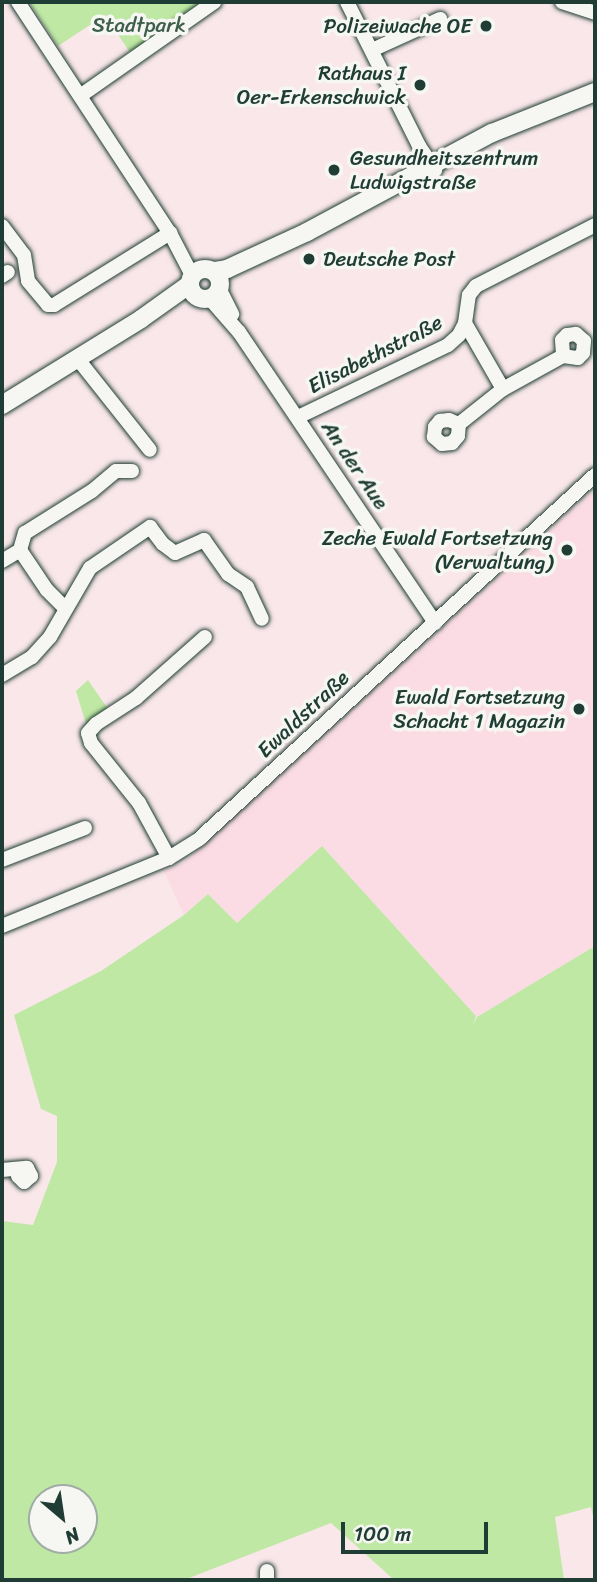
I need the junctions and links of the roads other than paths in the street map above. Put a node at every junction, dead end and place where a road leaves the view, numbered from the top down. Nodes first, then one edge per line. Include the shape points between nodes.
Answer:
1 (18, 2) edge
2 (214, 2) edge
3 (347, 2) edge
4 (562, 2) edge
5 (595, 13) edge
6 (440, 19) dead end
7 (372, 50) junction
8 (595, 92) edge
9 (80, 96) junction
10 (595, 100) edge
11 (433, 167) junction
12 (595, 225) edge
13 (2, 226) edge
14 (170, 233) junction
15 (206, 283) junction
16 (465, 323) junction
17 (564, 356) dead end
18 (77, 358) junction
19 (503, 389) junction
20 (2, 405) edge
21 (298, 417) junction
22 (459, 424) dead end
23 (150, 450) dead end
24 (132, 471) dead end
25 (595, 475) edge
26 (20, 550) junction
27 (2, 561) edge
28 (65, 608) junction
29 (262, 619) dead end
30 (435, 623) junction
31 (205, 637) dead end
32 (2, 675) edge
33 (85, 828) dead end
34 (169, 858) junction
35 (2, 860) edge
36 (2, 926) edge
37 (2, 1170) edge
38 (19, 1171) dead end

1 - 9 street, An der Aue
2 - 9 street
3 - 7 street
4 - 5 street
6 - 7 street
7 - 11 street
8 - 11 main road via 522,119
9 - 14 street, An der Aue
10 - 11 main road
11 - 15 main road
12 - 16 street, Elisabethstraße via 485,279 469,295
13 - 14 street via 24,255 28,281 48,305
14 - 15 street, An der Aue
15 - 18 main road
15 - 21 street, An der Aue
16 - 19 street, Elisabethstraße
16 - 21 street, Elisabethstraße via 448,345
17 - 19 street
18 - 20 main road
18 - 23 street
19 - 22 street
21 - 30 street, An der Aue
24 - 26 street via 116,471 25,533
25 - 30 street, Ewaldstraße
26 - 27 street
26 - 28 street
28 - 29 street via 90,568 150,527 175,553 204,540 228,574 247,587
28 - 32 street via 50,637 32,657
30 - 34 street, Ewaldstraße via 199,839
31 - 34 street via 88,733 139,803
33 - 35 street
34 - 36 street, Ewaldstraße
37 - 38 street

